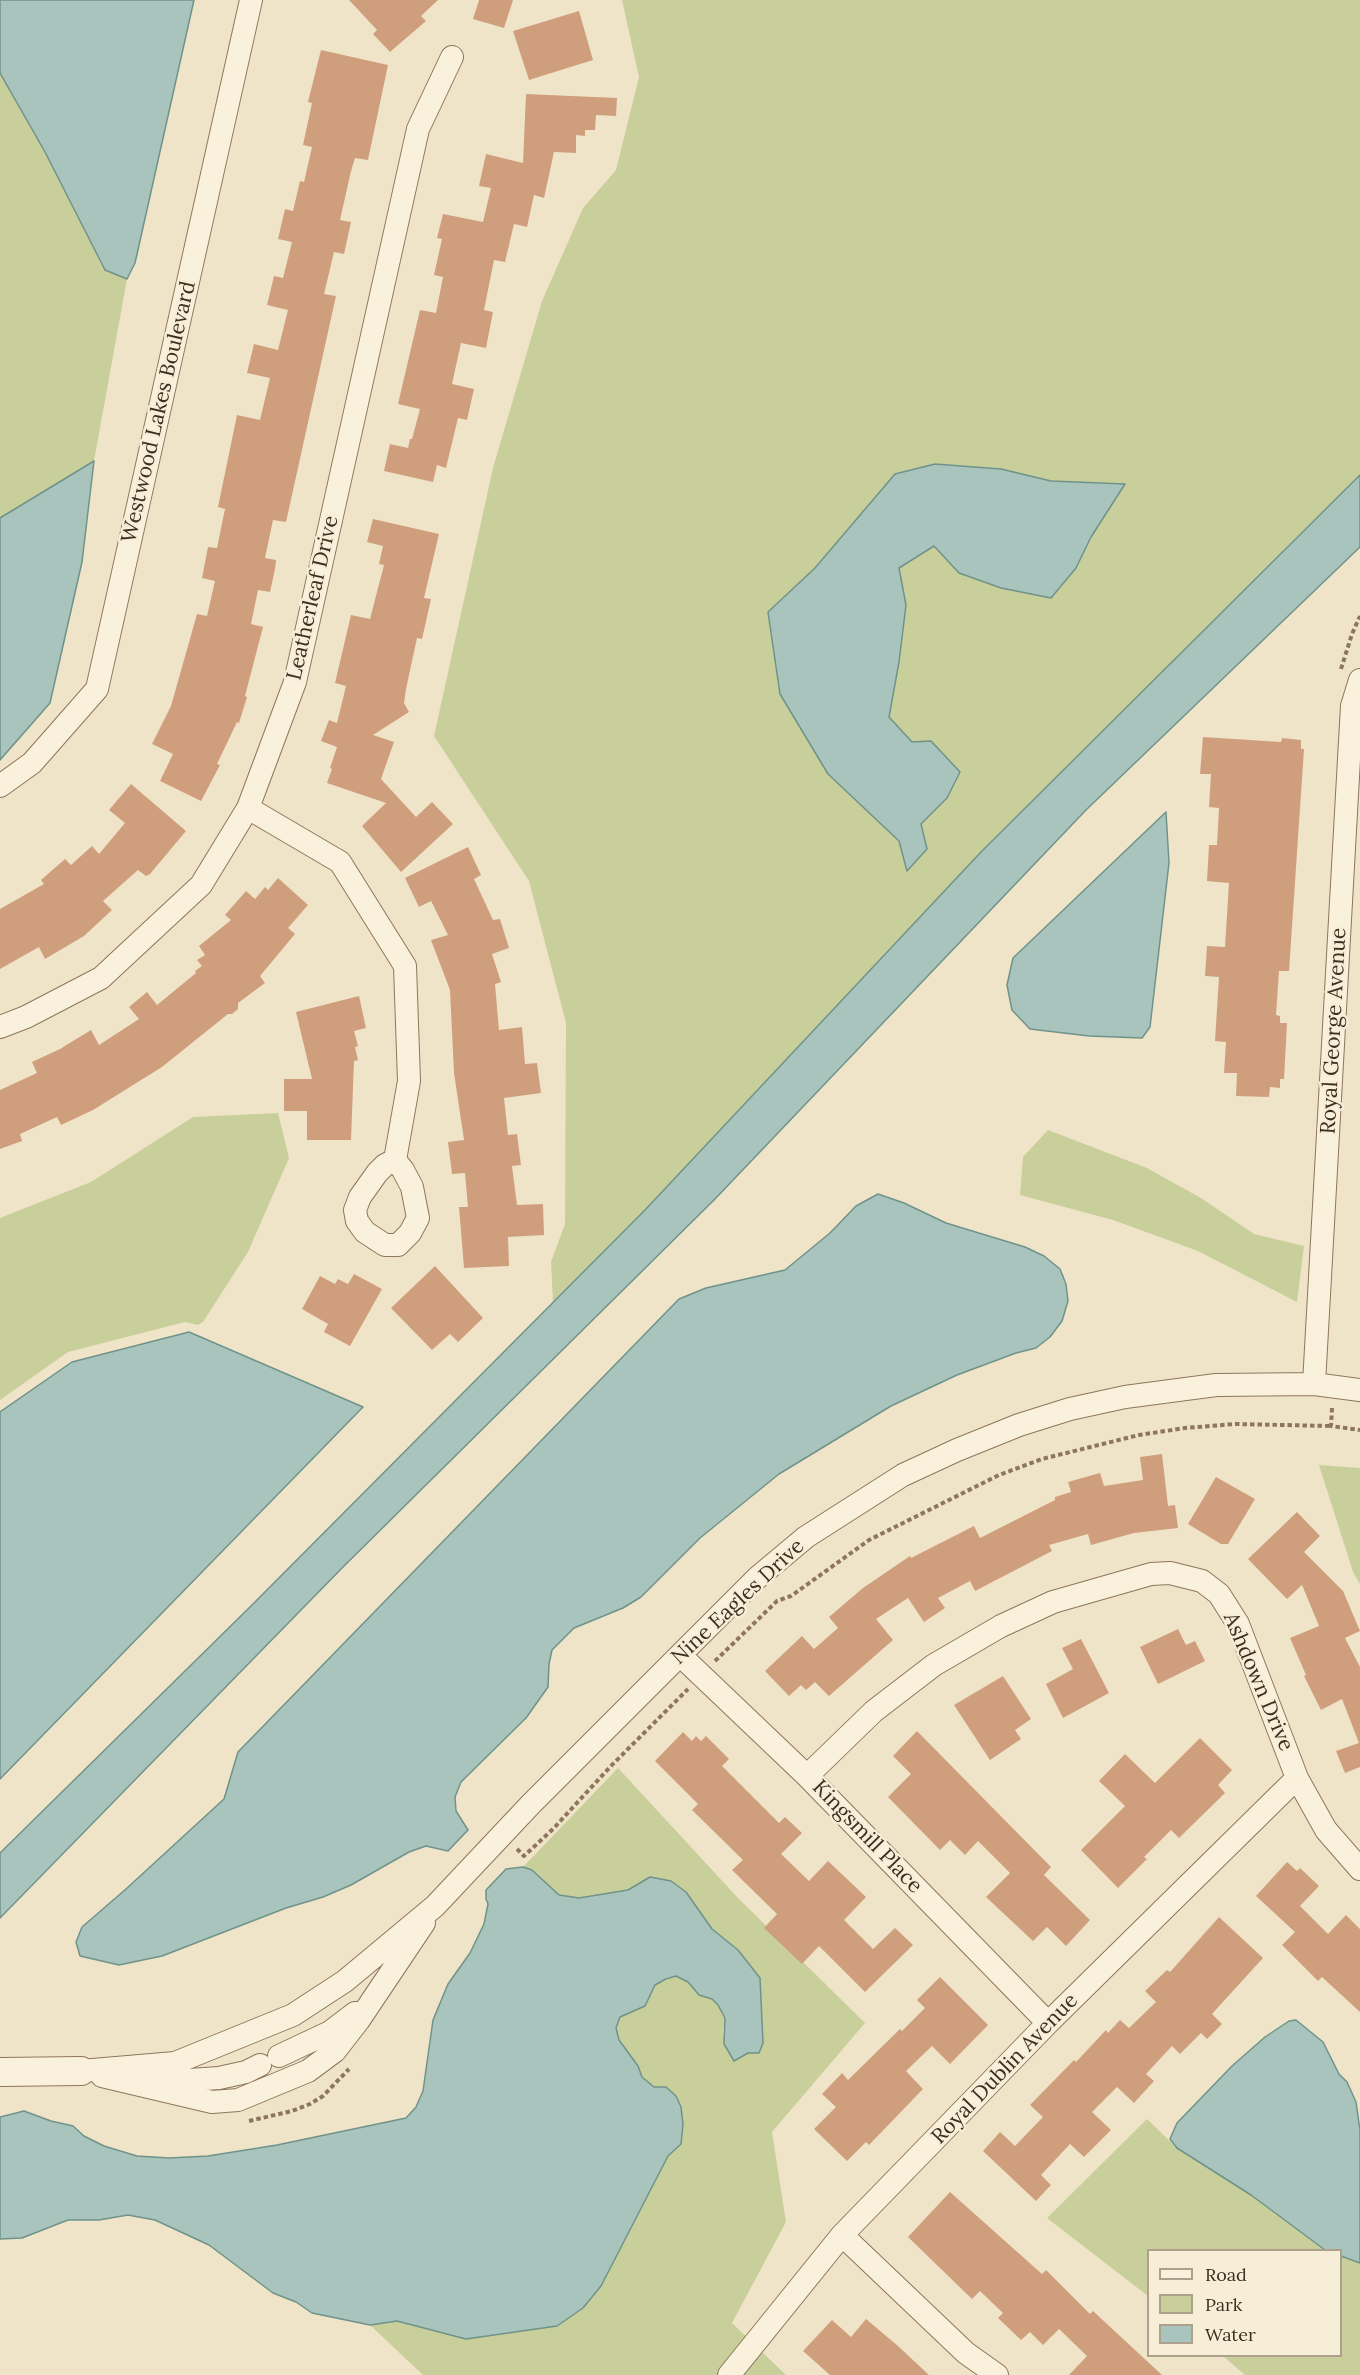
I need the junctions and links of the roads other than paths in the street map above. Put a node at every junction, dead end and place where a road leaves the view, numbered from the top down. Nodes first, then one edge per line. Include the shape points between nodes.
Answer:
1 (251, 0) edge
2 (452, 57) dead end
3 (1360, 680) edge
4 (0, 786) edge
5 (248, 808) junction
6 (1351, 879) edge
7 (0, 1027) edge
8 (395, 1160) dead end
9 (1314, 1384) junction
10 (1360, 1390) edge
11 (681, 1655) junction
12 (807, 1776) junction
13 (1297, 1778) junction
14 (1360, 1869) edge
15 (435, 1906) junction
16 (373, 2000) junction
17 (1048, 2023) junction
18 (81, 2071) junction
19 (0, 2072) edge
20 (842, 2235) junction
21 (729, 2375) edge
22 (997, 2375) edge

1 - 4 street, Westwood Lakes Boulevard via 97,689 32,763
2 - 5 street, Leatherleaf Drive via 418,129 295,682
3 - 6 street, Royal George Avenue via 1352,706
5 - 7 street, Leatherleaf Drive via 201,885 101,978
5 - 8 street via 340,862 405,966 409,1081
6 - 9 street, Royal George Avenue
9 - 10 street, Nine Eagles Drive
9 - 11 street, Nine Eagles Drive via 1216,1385 1125,1397 1070,1409 957,1449 903,1475 806,1537 757,1578
11 - 12 street, Kingsmill Place
11 - 15 street, Nine Eagles Drive
12 - 13 street, Ashdown Drive via 874,1711 934,1665 1001,1626 1053,1602 1150,1574 1170,1572 1202,1581 1219,1594 1238,1624
12 - 17 street, Kingsmill Place
13 - 14 street, Ashdown Drive via 1326,1830
13 - 17 street, Royal Dublin Avenue
15 - 16 street, Nine Eagles Drive
15 - 18 street, Nine Eagles Drive via 345,1980 293,2015 175,2063
16 - 18 street, Nine Eagles Drive via 330,2032 246,2072 175,2081
16 - 18 street, Nine Eagles Drive via 335,2051 308,2071 238,2100 212,2102
17 - 20 street, Royal Dublin Avenue
18 - 19 street, Nine Eagles Drive
20 - 21 street, Royal Dublin Avenue
20 - 22 street via 966,2353

